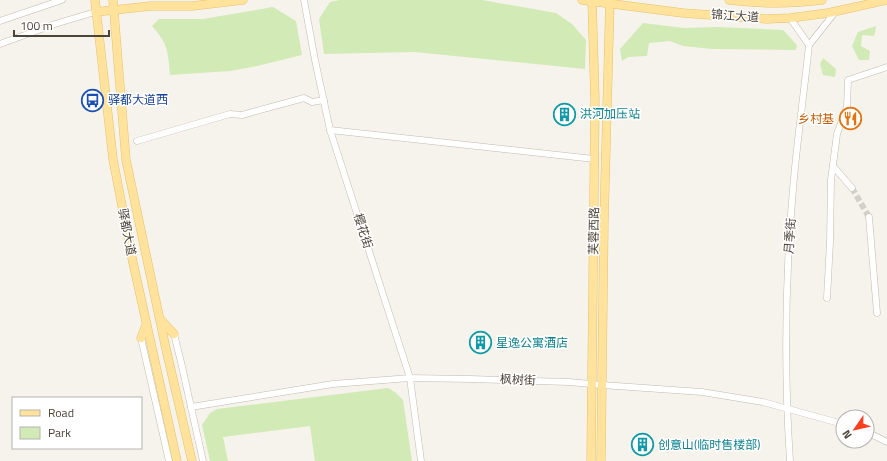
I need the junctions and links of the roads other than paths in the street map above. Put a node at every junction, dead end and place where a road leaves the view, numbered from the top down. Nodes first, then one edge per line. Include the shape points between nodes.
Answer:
1 (62, 0) edge
2 (95, 0) edge
3 (113, 0) edge
4 (243, 0) edge
5 (304, 0) edge
6 (582, 0) edge
7 (729, 0) edge
8 (822, 0) edge
9 (887, 0) edge
10 (592, 1) edge
11 (610, 2) edge
12 (796, 2) edge
13 (114, 10) junction
14 (95, 12) junction
15 (836, 12) junction
16 (790, 18) junction
17 (0, 22) edge
18 (0, 44) edge
19 (809, 45) junction
20 (887, 68) edge
21 (324, 100) junction
22 (330, 130) junction
23 (137, 141) dead end
24 (594, 160) junction
25 (833, 166) junction
26 (852, 188) tunnel mouth
27 (869, 217) tunnel mouth
28 (827, 298) dead end
29 (877, 313) dead end
30 (160, 320) junction
31 (147, 324) junction
32 (174, 334) joint
33 (142, 338) joint
34 (410, 378) junction
35 (592, 384) junction
36 (602, 385) junction
37 (191, 407) junction
38 (787, 408) junction
39 (835, 422) edge
40 (875, 436) edge
41 (887, 442) edge
42 (168, 461) edge
43 (176, 461) edge
44 (192, 461) edge
45 (203, 461) edge
46 (421, 461) edge
47 (591, 461) edge
48 (601, 461) edge
49 (790, 461) edge

1 - 17 street
2 - 14 main road, 驿都大道
3 - 13 main road, 驿都大道
4 - 13 main road via 192,6 151,6
5 - 21 street, 樱花街
6 - 10 main road, 锦江大道
7 - 12 main road, 锦江大道 via 761,4
8 - 12 main road, 锦江大道
9 - 15 main road, 锦江大道
10 - 11 main road, 锦江大道
10 - 24 main road, 芙蓉西路
11 - 16 main road, 锦江大道 via 691,13 767,19
11 - 36 main road, 芙蓉西路
13 - 14 main road
13 - 30 main road, 驿都大道 via 126,160
14 - 18 street
14 - 31 main road, 驿都大道 via 113,159
15 - 16 main road, 锦江大道
15 - 19 street
16 - 19 street
19 - 38 street, 月季街 via 788,258
20 - 25 street via 848,80 847,107 837,134
21 - 22 street, 樱花街
21 - 23 street via 312,102 304,98 242,115 230,114
22 - 24 street
22 - 34 street, 樱花街
24 - 35 main road, 芙蓉西路
25 - 26 street
25 - 28 street
27 - 29 street
30 - 32 main road
30 - 44 main road, 驿都大道
31 - 33 main road
31 - 43 main road, 驿都大道
32 - 37 street
33 - 42 street
34 - 35 street, 枫树街
34 - 37 street, 枫树街 via 333,384
34 - 46 street, 樱花街
35 - 36 street, 枫树街
35 - 47 main road, 芙蓉西路
36 - 38 street, 枫树街 via 702,392
36 - 48 main road, 芙蓉西路
37 - 45 street
38 - 39 street, 枫树街
38 - 49 street, 月季街
40 - 41 street

